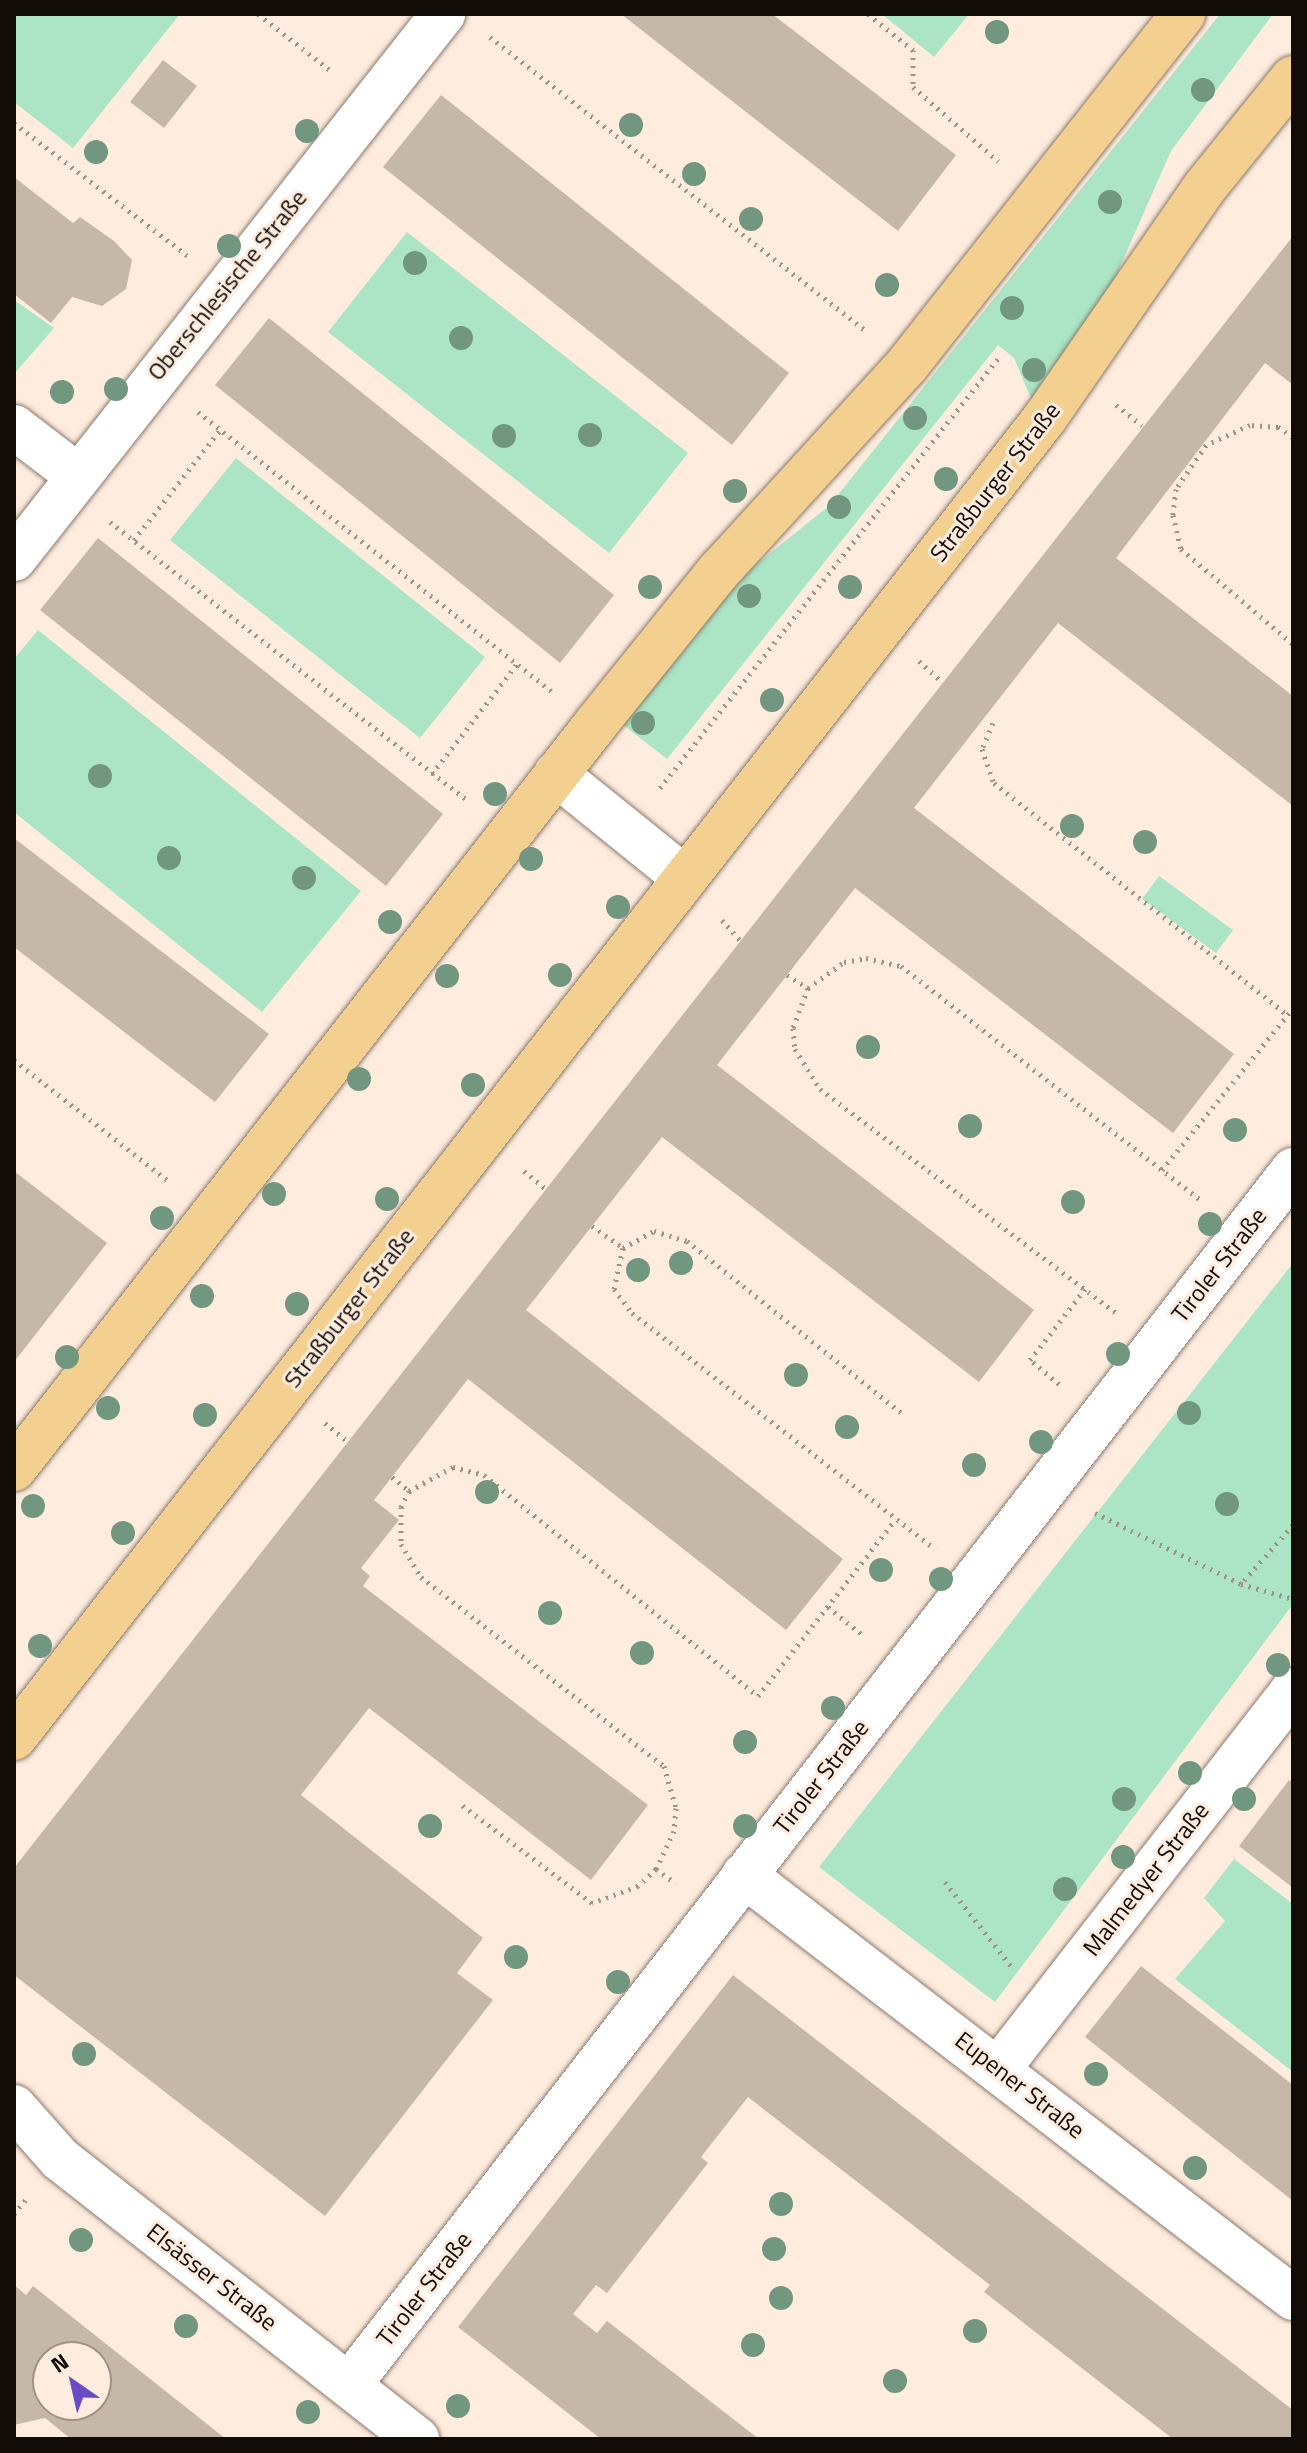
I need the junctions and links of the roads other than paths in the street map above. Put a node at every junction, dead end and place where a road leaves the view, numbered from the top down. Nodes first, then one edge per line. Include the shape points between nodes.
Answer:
1 (443, 14) edge
2 (1183, 14) edge
3 (1293, 78) edge
4 (14, 427) edge
5 (73, 483) junction
6 (14, 559) edge
7 (556, 774) junction
8 (685, 878) junction
9 (1293, 1170) edge
10 (14, 1469) edge
11 (1293, 1690) edge
12 (14, 1738) edge
13 (744, 1875) junction
14 (999, 2068) junction
15 (14, 2107) edge
16 (1293, 2298) edge
17 (349, 2385) junction
18 (417, 2439) edge

1 - 5 street, Oberschlesische Straße
2 - 7 main road via 907,365 719,571
3 - 8 main road, Straßburger Straße via 1205,187 1045,418
4 - 5 street
5 - 6 street, Oberschlesische Straße
7 - 8 street
7 - 10 main road
8 - 12 main road, Straßburger Straße
9 - 13 street, Tiroler Straße
11 - 14 street, Malmedyer Straße
13 - 14 street, Eupener Straße
13 - 17 street, Tiroler Straße
14 - 16 street, Eupener Straße
15 - 17 street, Elsässer Straße via 60,2159
17 - 18 street, Elsässer Straße

